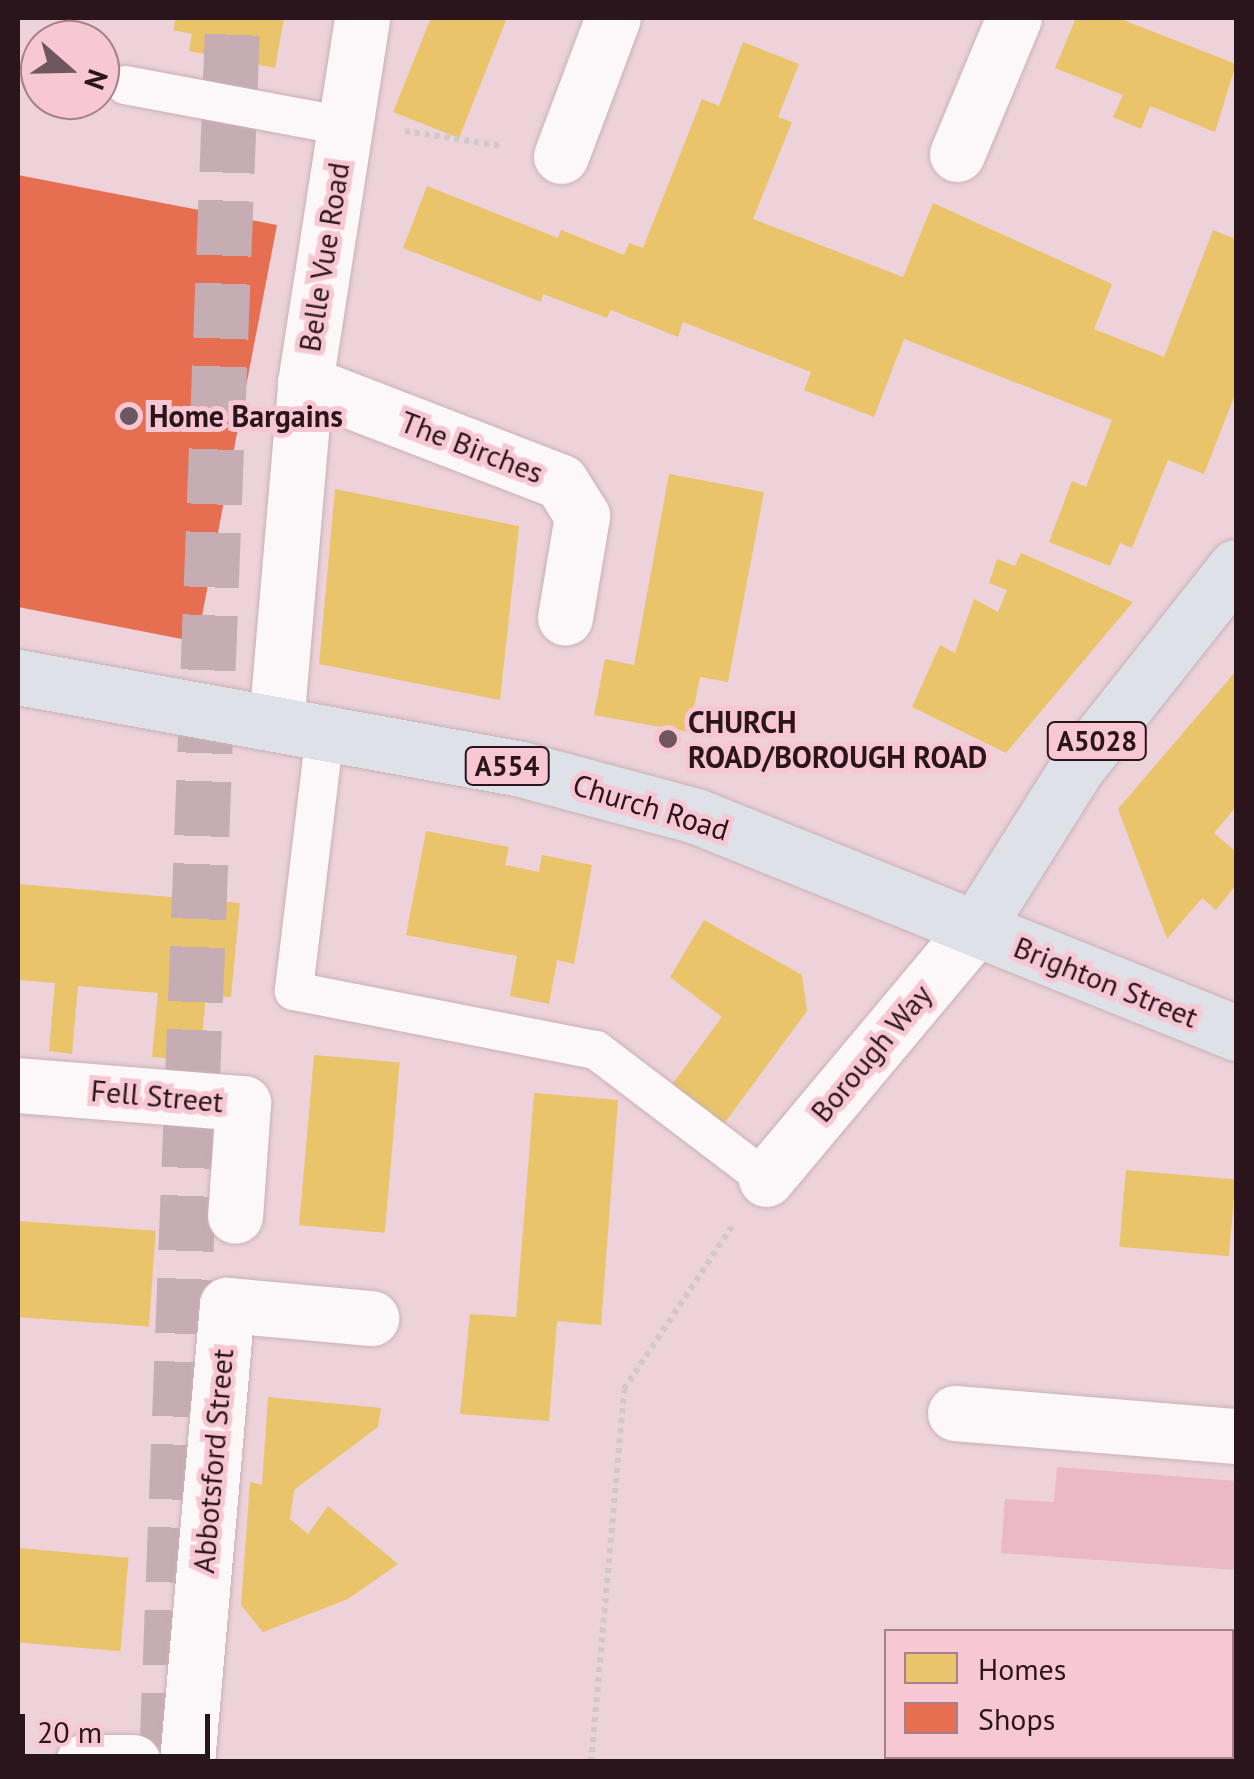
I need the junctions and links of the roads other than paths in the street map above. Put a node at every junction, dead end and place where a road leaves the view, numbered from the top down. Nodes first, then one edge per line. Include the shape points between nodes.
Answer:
1 (613, 18) edge
2 (1014, 18) edge
3 (361, 24) edge
4 (125, 85) dead end
5 (344, 126) junction
6 (957, 154) dead end
7 (561, 156) road end
8 (305, 383) junction
9 (1236, 567) edge
10 (565, 618) dead end
11 (18, 676) edge
12 (300, 728) junction
13 (976, 928) junction
14 (1236, 1034) edge
15 (18, 1085) edge
16 (766, 1179) joint
17 (235, 1216) dead end
18 (371, 1318) dead end
19 (955, 1412) dead end
20 (1236, 1436) edge
21 (83, 1762) edge
22 (134, 1762) edge
23 (186, 1762) edge

1 - 7 street
2 - 6 street
3 - 5 street, Belle Vue Road
4 - 5 lane
5 - 8 street, Belle Vue Road
8 - 10 street, The Birches via 561,482 582,516
8 - 12 street, Belle Vue Road
9 - 13 main road, A5028 via 1067,781
11 - 12 main road, Church Road / A554
12 - 13 main road, Church Road / A554 via 522,769 696,816
12 - 16 lane via 294,990 596,1050
13 - 14 main road, Brighton Street / A554
13 - 16 street, Borough Way
15 - 17 street, Fell Street via 243,1103
18 - 23 street, Abbotsford Street via 227,1305
19 - 20 street
21 - 22 street

